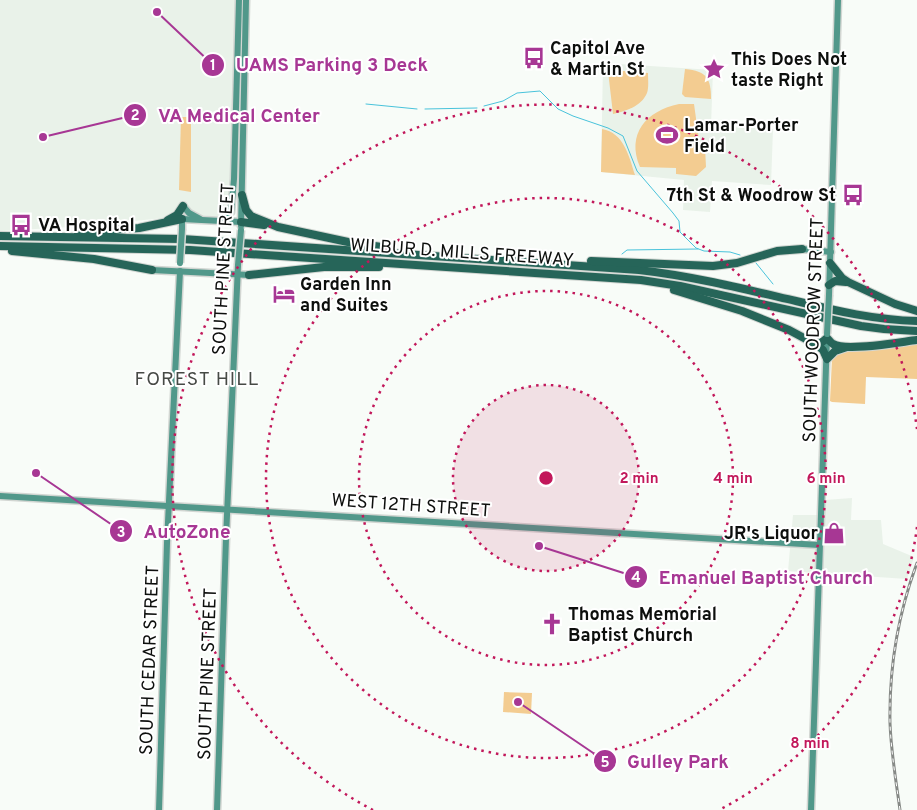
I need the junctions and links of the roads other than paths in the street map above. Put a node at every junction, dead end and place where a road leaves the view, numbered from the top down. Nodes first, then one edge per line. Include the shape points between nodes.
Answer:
1 (239, 0) edge
2 (246, 0) edge
3 (838, 0) edge
4 (242, 195) junction
5 (183, 206) joint
6 (182, 219) junction
7 (204, 221) junction
8 (222, 222) junction
9 (160, 224) junction
10 (241, 226) junction
11 (278, 227) junction
12 (0, 236) edge
13 (0, 248) edge
14 (802, 250) joint
15 (831, 252) junction
16 (431, 255) junction
17 (520, 261) junction
18 (830, 263) junction
19 (180, 267) junction
20 (467, 268) junction
21 (152, 270) joint
22 (238, 274) junction
23 (249, 275) joint
24 (626, 279) junction
25 (848, 282) junction
26 (829, 285) junction
27 (917, 311) edge
28 (917, 321) edge
29 (917, 331) edge
30 (827, 336) junction
31 (917, 340) edge
32 (811, 341) junction
33 (847, 347) junction
34 (827, 359) junction
35 (0, 496) edge
36 (170, 505) junction
37 (228, 509) junction
38 (820, 545) junction
39 (159, 810) edge
40 (217, 810) edge
41 (811, 810) edge

1 - 8 main road via 234,179 231,212
2 - 4 main road, SOUTH PINE STREET
3 - 15 main road, SOUTH WOODROW STREET
4 - 10 main road, SOUTH PINE STREET
4 - 11 highway via 251,216
5 - 7 main road
5 - 9 highway via 176,215
6 - 7 main road
6 - 9 highway
6 - 19 main road, SOUTH CEDAR STREET, bridge
7 - 8 main road
8 - 10 main road
9 - 12 highway via 116,231
10 - 11 highway
10 - 22 main road, SOUTH PINE STREET, bridge
11 - 16 highway
12 - 16 highway, WILBUR D. MILLS FREEWAY via 159,238
13 - 20 highway, WILBUR D. MILLS FREEWAY via 190,250
13 - 21 highway via 87,258
14 - 15 main road
14 - 17 highway via 777,251 737,263 713,266
15 - 18 main road, SOUTH WOODROW STREET
16 - 17 highway, WILBUR D. MILLS FREEWAY
17 - 28 highway, WILBUR D. MILLS FREEWAY via 669,274 852,314
18 - 25 highway
18 - 26 main road, SOUTH WOODROW STREET
19 - 21 main road
19 - 22 main road
19 - 36 main road, SOUTH CEDAR STREET
20 - 23 highway via 324,267
20 - 24 highway, WILBUR D. MILLS FREEWAY
22 - 23 main road
22 - 37 main road, SOUTH PINE STREET
24 - 29 highway, WILBUR D. MILLS FREEWAY via 680,286 864,327
24 - 32 highway via 680,291 742,311
25 - 26 highway
25 - 27 highway via 886,301
26 - 30 main road, SOUTH WOODROW STREET, bridge
30 - 32 highway via 821,343
30 - 33 highway via 834,344
30 - 34 main road, SOUTH WOODROW STREET
31 - 33 highway
32 - 34 highway via 821,348
33 - 34 highway via 835,351
34 - 38 main road, SOUTH WOODROW STREET
35 - 36 main road, WEST 12TH STREET
36 - 37 main road, WEST 12TH STREET
36 - 39 main road, SOUTH CEDAR STREET
37 - 38 main road, WEST 12TH STREET
37 - 40 main road, SOUTH PINE STREET
38 - 41 main road, SOUTH WOODROW STREET

